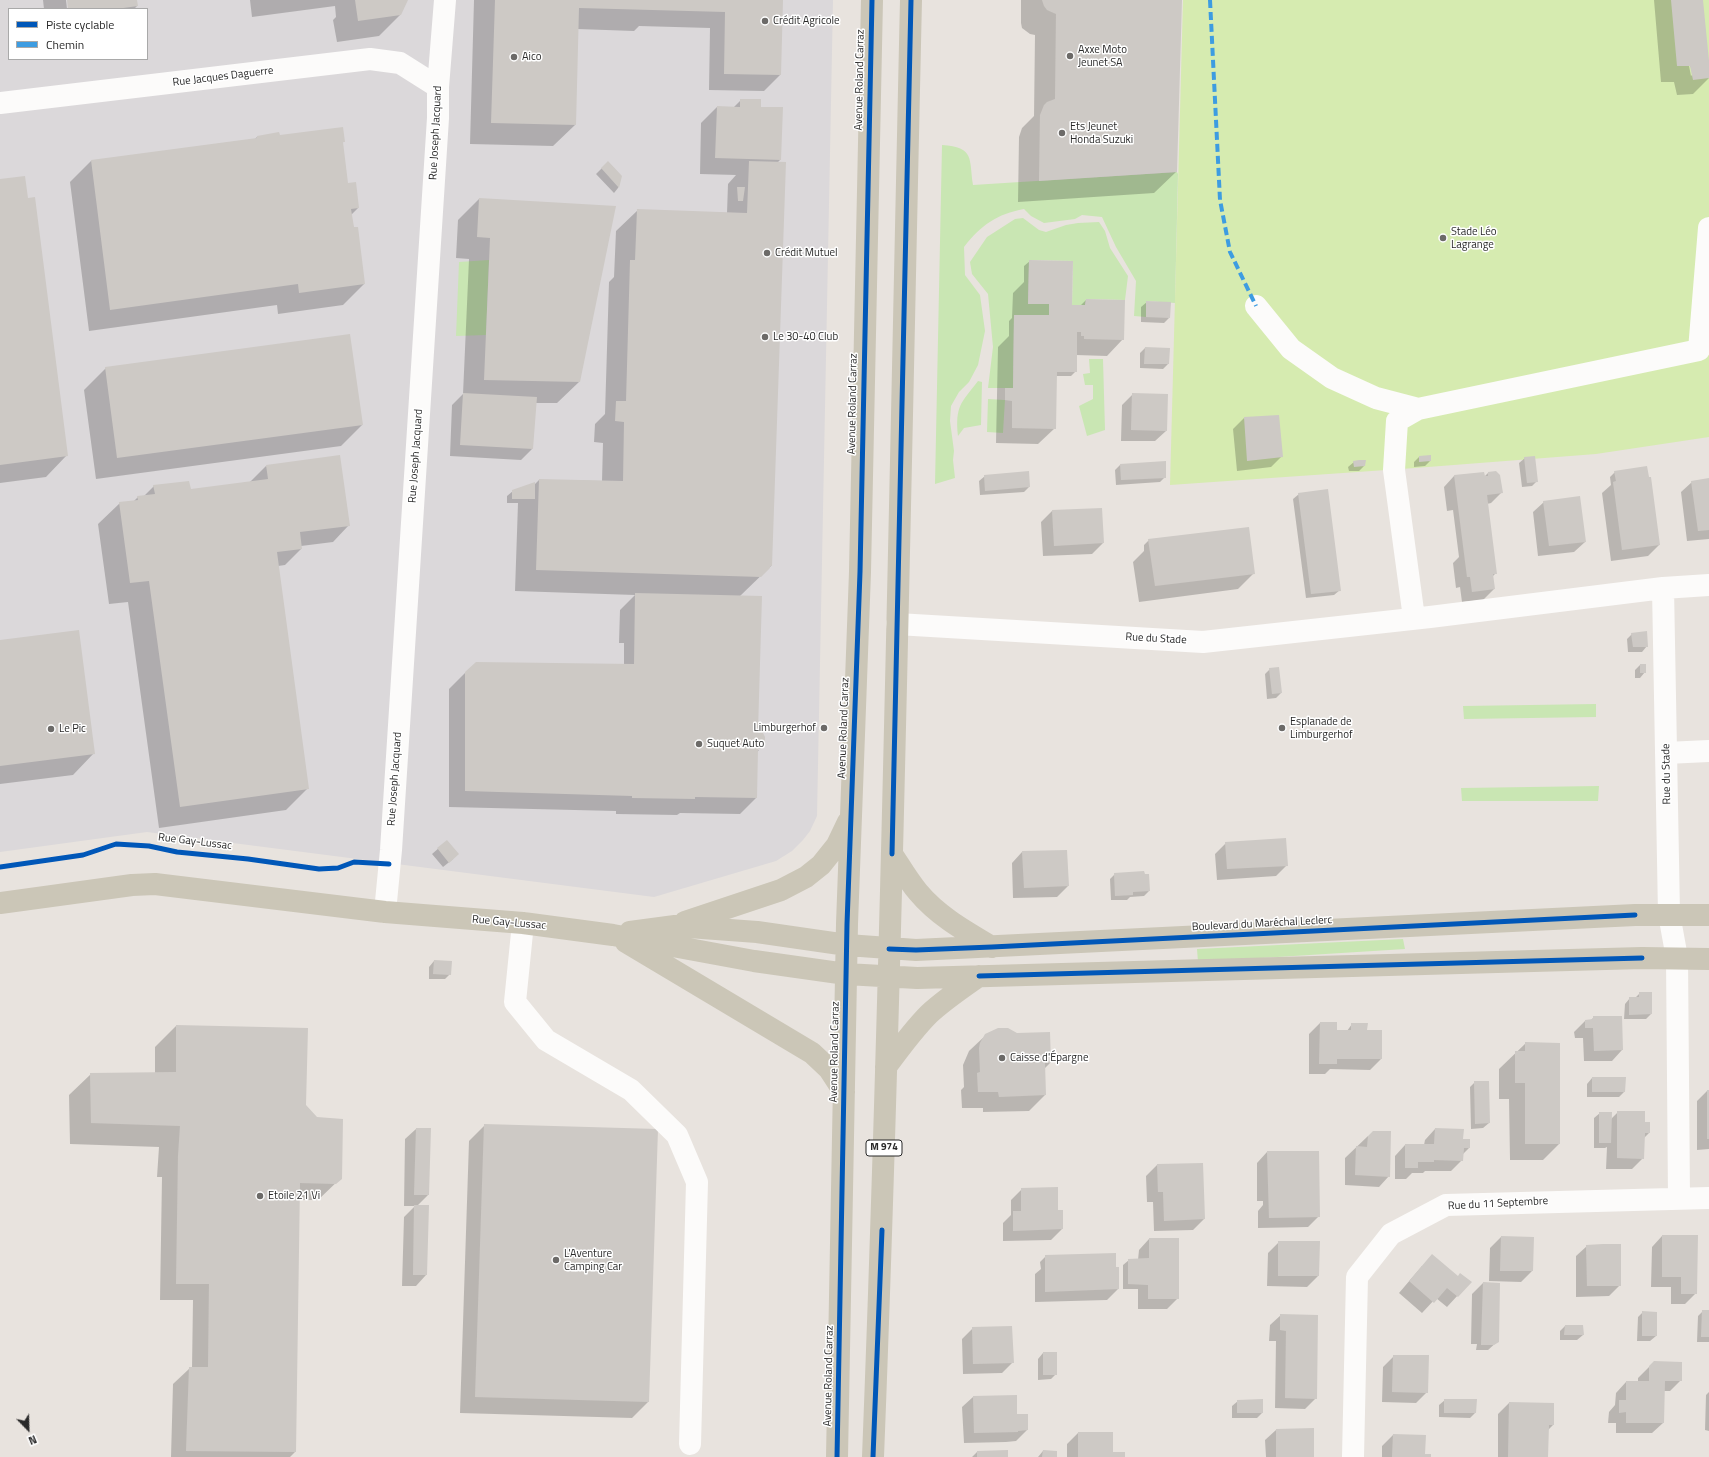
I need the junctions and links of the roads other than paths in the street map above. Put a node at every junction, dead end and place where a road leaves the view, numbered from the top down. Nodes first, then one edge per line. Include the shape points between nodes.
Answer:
1 (445, 0) edge
2 (872, 0) edge
3 (911, 0) edge
4 (438, 87) junction
5 (0, 103) edge
6 (1709, 228) edge
7 (1256, 306) dead end
8 (1418, 409) junction
9 (1709, 585) edge
10 (1663, 588) junction
11 (1414, 618) junction
12 (897, 624) junction
13 (1709, 752) edge
14 (1666, 753) junction
15 (851, 818) junction
16 (892, 854) junction
17 (0, 902) edge
18 (385, 912) junction
19 (1669, 914) junction
20 (1709, 915) edge
21 (523, 923) junction
22 (675, 926) junction
23 (613, 935) junction
24 (847, 944) junction
25 (992, 947) junction
26 (890, 949) junction
27 (1677, 958) junction
28 (1709, 959) edge
29 (846, 974) junction
30 (979, 976) junction
31 (889, 977) junction
32 (886, 1067) junction
33 (844, 1092) junction
34 (1679, 1198) junction
35 (1709, 1198) edge
36 (690, 1444) dead end
37 (837, 1457) edge
38 (873, 1457) edge
39 (1353, 1457) edge

1 - 4 street, Rue Joseph Jacquard
2 - 15 main road, Avenue Roland Carraz via 860,572
3 - 12 main road
4 - 5 street, Rue Jacques Daguerre via 400,63 370,59
4 - 18 street, Rue Joseph Jacquard via 436,150
6 - 8 street via 1699,350
7 - 8 street via 1291,349 1332,378 1376,398
8 - 11 street via 1397,421 1394,470
9 - 10 street, Rue du Stade
10 - 11 street, Rue du Stade
10 - 14 street, Rue du Stade
11 - 12 street, Rue du Stade via 1203,642
12 - 16 main road
13 - 14 street
14 - 19 street, Rue du Stade
15 - 22 main road via 837,845 821,865 806,877 781,890
15 - 24 main road, Avenue Roland Carraz
16 - 25 main road via 927,902 953,924
16 - 26 main road
17 - 18 main road, Rue Gay-Lussac via 155,884
18 - 21 main road, Rue Gay-Lussac
19 - 20 main road, Boulevard du Maréchal Leclerc
19 - 25 main road, Boulevard du Maréchal Leclerc
19 - 27 street, Rue du Stade
21 - 23 main road, Rue Gay-Lussac
21 - 36 street via 515,1002 546,1040 631,1090 677,1135 697,1182
22 - 23 main road, Rue Gay-Lussac
22 - 24 main road, Rue Gay-Lussac via 758,932
23 - 29 main road, Rue Gay-Lussac via 754,961
23 - 33 main road via 812,1053 829,1069
24 - 26 main road, Rue Gay-Lussac
24 - 29 main road, Avenue Roland Carraz
25 - 26 main road, Boulevard du Maréchal Leclerc
26 - 31 main road
27 - 28 main road
27 - 30 main road
27 - 34 street
29 - 31 main road, Rue Gay-Lussac
29 - 33 main road, Avenue Roland Carraz
30 - 31 main road
30 - 32 main road via 929,1014
31 - 32 main road, M 974
32 - 38 main road, M 974
33 - 37 main road, Avenue Roland Carraz
34 - 35 street, Rue du 11 Septembre
34 - 39 street, Rue du 11 Septembre via 1446,1205 1391,1234 1357,1277

